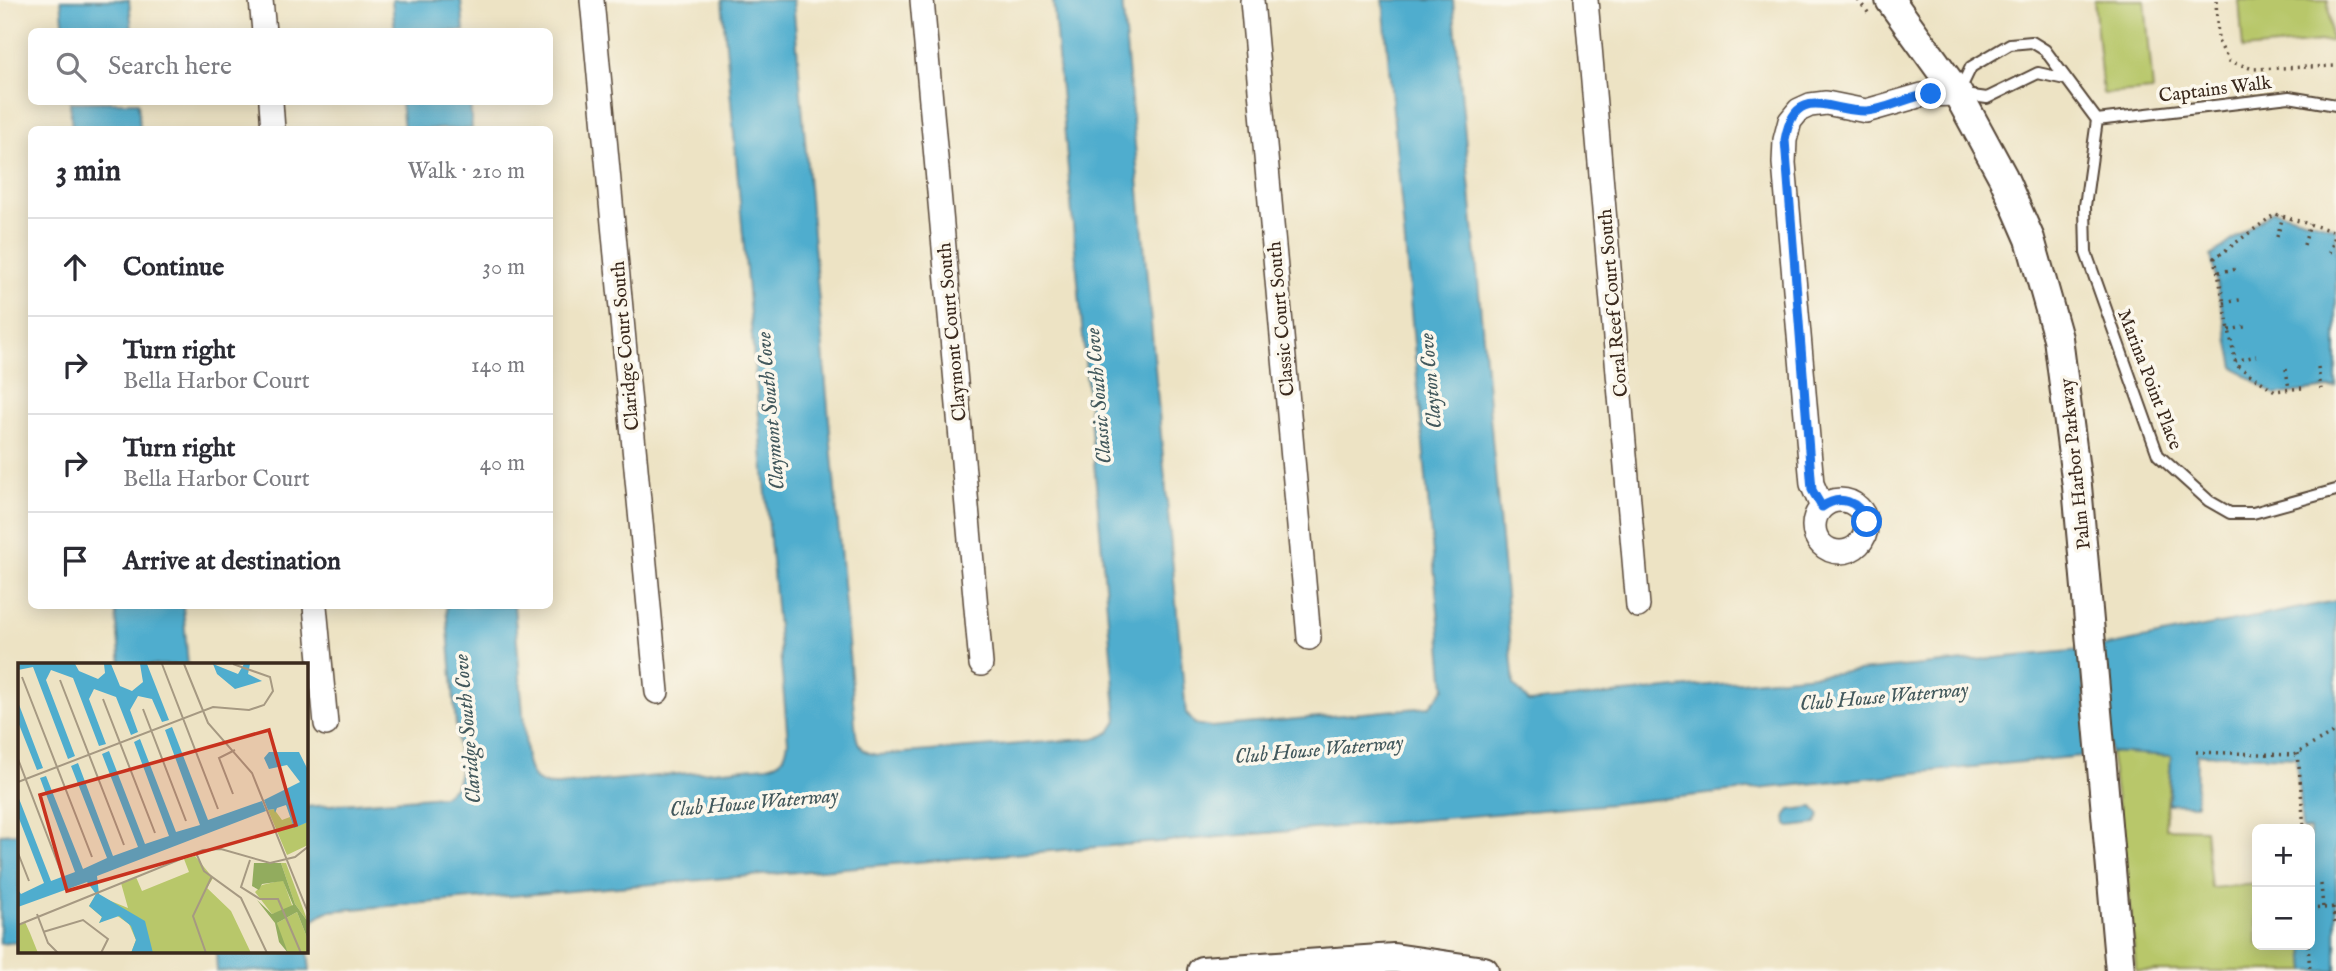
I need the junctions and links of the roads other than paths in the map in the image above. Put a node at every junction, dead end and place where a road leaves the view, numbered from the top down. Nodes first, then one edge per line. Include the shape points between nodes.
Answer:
1 (261, 0) edge
2 (592, 0) edge
3 (922, 0) edge
4 (1252, 0) edge
5 (1586, 0) edge
6 (1889, 0) edge
7 (264, 28) edge
8 (2065, 79) junction
9 (1958, 94) junction
10 (271, 105) edge
11 (2336, 106) edge
12 (2097, 120) junction
13 (273, 126) edge
14 (2336, 490) edge
15 (1822, 507) dead end
16 (1638, 606) dead end
17 (316, 609) edge
18 (1309, 638) dead end
19 (981, 664) dead end
20 (657, 692) dead end
21 (326, 724) dead end
22 (1316, 966) edge
23 (1202, 971) edge
24 (1484, 971) edge
25 (2120, 971) edge

1 - 7 street
2 - 20 street, Claridge Court South
3 - 19 street, Claymont Court South
4 - 18 street, Classic Court South
5 - 16 street, Coral Reef Court South
6 - 9 street, Palm Harbor Parkway
8 - 9 lane via 2038,73 1987,98
8 - 9 lane via 2039,45 2022,42 1971,67
8 - 12 lane
9 - 15 street via 1922,95 1866,111 1818,103 1799,110 1787,130 1784,163 1812,485
9 - 25 street, Palm Harbor Parkway via 2017,207 2055,325 2067,394
10 - 13 street
11 - 12 lane, Captains Walk via 2288,97
12 - 14 lane, Marina Point Place via 2085,206 2086,253 2158,455 2209,501 2230,513 2253,513
17 - 21 street
22 - 23 street
22 - 24 street via 1394,958

